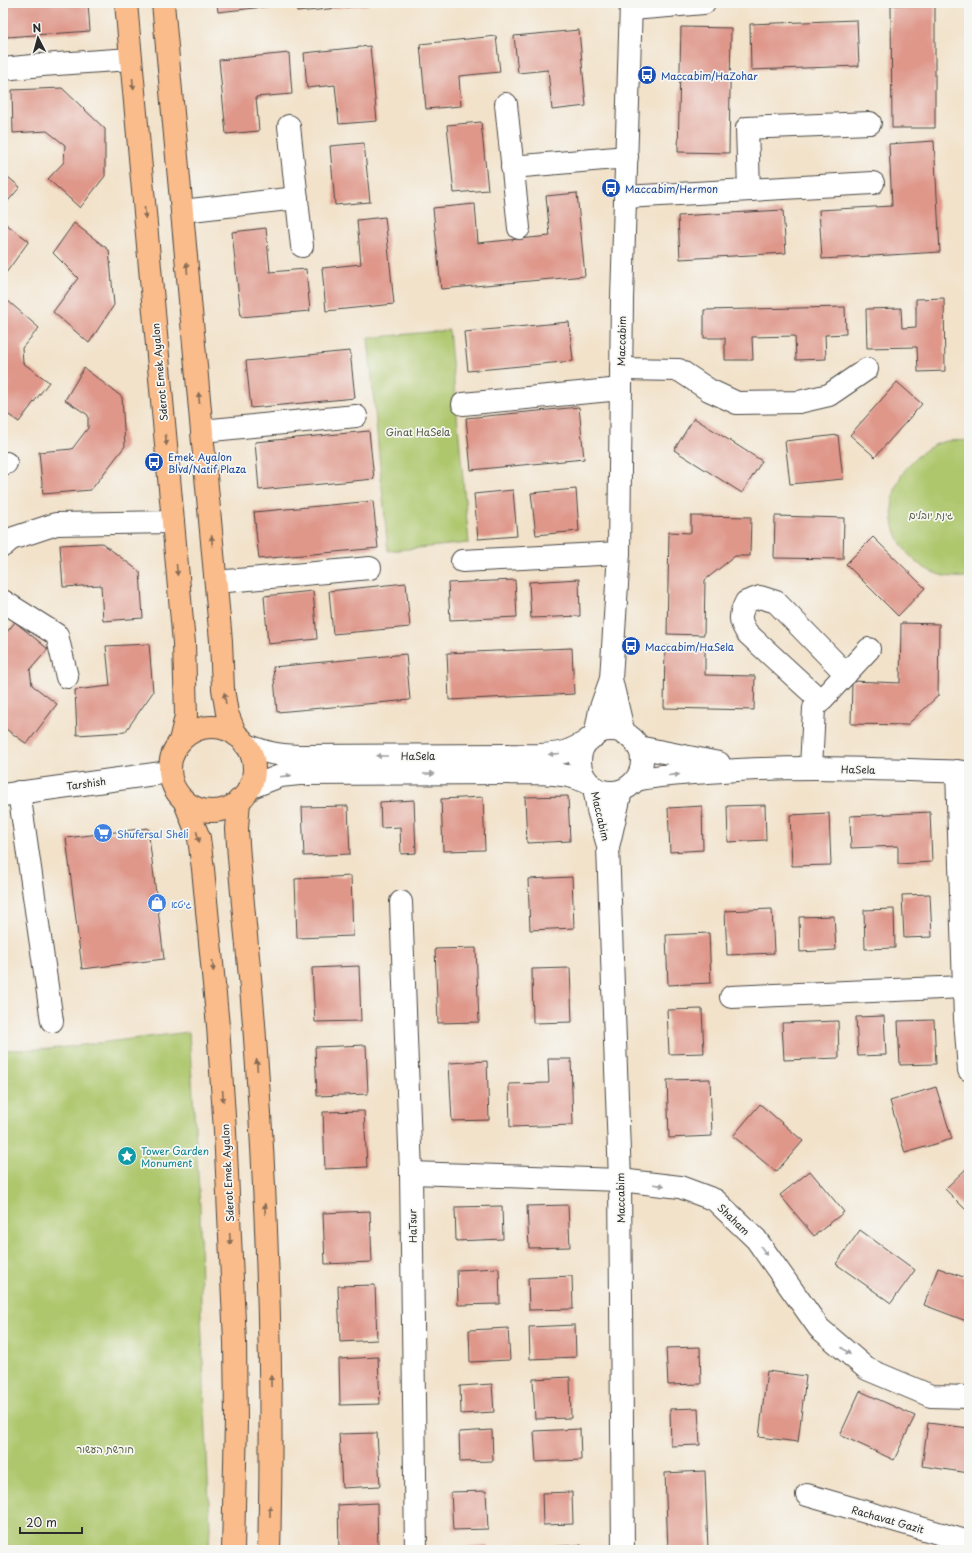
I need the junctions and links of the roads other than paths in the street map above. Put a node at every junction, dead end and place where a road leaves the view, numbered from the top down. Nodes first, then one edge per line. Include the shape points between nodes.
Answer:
1 (126, 3) edge
2 (163, 3) edge
3 (704, 3) edge
4 (632, 6) edge
5 (131, 59) junction
6 (3, 69) edge
7 (506, 104) dead end
8 (870, 122) dead end
9 (289, 126) dead end
10 (627, 157) junction
11 (512, 167) junction
12 (873, 183) dead end
13 (749, 190) junction
14 (297, 198) junction
15 (625, 198) junction
16 (182, 211) junction
17 (519, 228) dead end
18 (302, 246) dead end
19 (867, 370) dead end
20 (621, 379) junction
21 (463, 404) dead end
22 (356, 416) dead end
23 (202, 431) junction
24 (173, 522) junction
25 (6, 540) edge
26 (619, 553) junction
27 (462, 561) dead end
28 (370, 568) dead end
29 (216, 582) junction
30 (3, 602) edge
31 (869, 649) dead end
32 (846, 674) junction
33 (67, 677) dead end
34 (611, 679) junction
35 (821, 700) junction
36 (592, 738) junction
37 (240, 740) junction
38 (180, 741) junction
39 (631, 741) junction
40 (811, 768) junction
41 (746, 769) junction
42 (963, 771) edge
43 (170, 772) junction
44 (592, 785) junction
45 (628, 785) junction
46 (11, 793) edge
47 (244, 794) junction
48 (184, 800) junction
49 (608, 846) junction
50 (401, 902) dead end
51 (964, 987) junction
52 (730, 997) dead end
53 (52, 1021) dead end
54 (969, 1070) edge
55 (411, 1173) junction
56 (620, 1180) junction
57 (969, 1397) edge
58 (807, 1495) dead end
59 (969, 1542) edge
60 (233, 1550) edge
61 (269, 1550) edge
62 (416, 1550) edge
63 (623, 1550) edge

1 - 5 main road, Sderot Emek Ayalon
2 - 16 main road
3 - 4 street
4 - 10 street, Maccabim
5 - 6 street
5 -> 24 main road, Sderot Emek Ayalon
7 - 11 street
8 - 13 street via 747,128
9 - 14 street
10 - 11 street
10 - 15 street, Maccabim
11 - 17 street
12 - 13 street
13 - 15 street
14 - 16 street
14 - 18 street
15 - 20 street, Maccabim
23 -> 16 main road
19 - 20 street via 829,395 799,402 737,404 709,390 679,370
20 - 21 street
20 - 26 street, Maccabim
22 - 23 street
29 -> 23 main road
24 - 25 street via 56,524
24 -> 38 main road, Sderot Emek Ayalon via 186,690 186,716
26 - 27 street
26 - 34 street, Maccabim
28 - 29 street
37 -> 29 main road via 227,713 224,695
30 - 33 street via 57,635
31 - 32 street
32 - 35 street
32 - 35 street via 776,602 760,597 746,602 740,612 741,622 747,634
34 - 36 street, Maccabim
34 - 39 street, Maccabim
35 - 40 street via 814,708
36 -> 37 street, HaSela via 573,750 539,755 281,756 265,753
36 - 39 street via 599,733 617,731
36 - 44 street via 583,748 580,759 584,776
37 - 38 main road via 231,732 216,727 205,727 191,732
37 - 47 main road via 250,753 254,768 251,783
38 - 43 main road via 172,753
39 - 41 street, HaSela
39 - 45 street via 641,753 642,764 639,774
40 - 41 street, HaSela
40 - 42 street, HaSela
45 -> 41 street, HaSela via 654,776
42 - 51 street
43 - 46 street, Tarshish
43 - 48 main road via 173,786
44 - 45 street via 599,790 611,792
47 -> 44 street, HaSela via 280,776 307,774 545,773 579,778
44 - 49 street, Maccabim
45 - 49 street, Maccabim
46 - 53 street
47 - 48 main road via 227,808 212,811 192,806
61 -> 47 main road via 271,1341 254,1023 236,829
48 -> 60 main road, Sderot Emek Ayalon via 199,838 203,869 225,1131 235,1342
49 - 56 street, Maccabim
50 - 55 street, HaTsur
51 - 52 street
51 - 54 street
55 - 56 street, Shaham
55 - 62 street, HaTsur
56 -> 57 street, Shaham via 680,1188 715,1200 756,1239 819,1328 867,1369 931,1396
56 - 63 street, Maccabim
58 - 59 street, Rachavat Gazit

